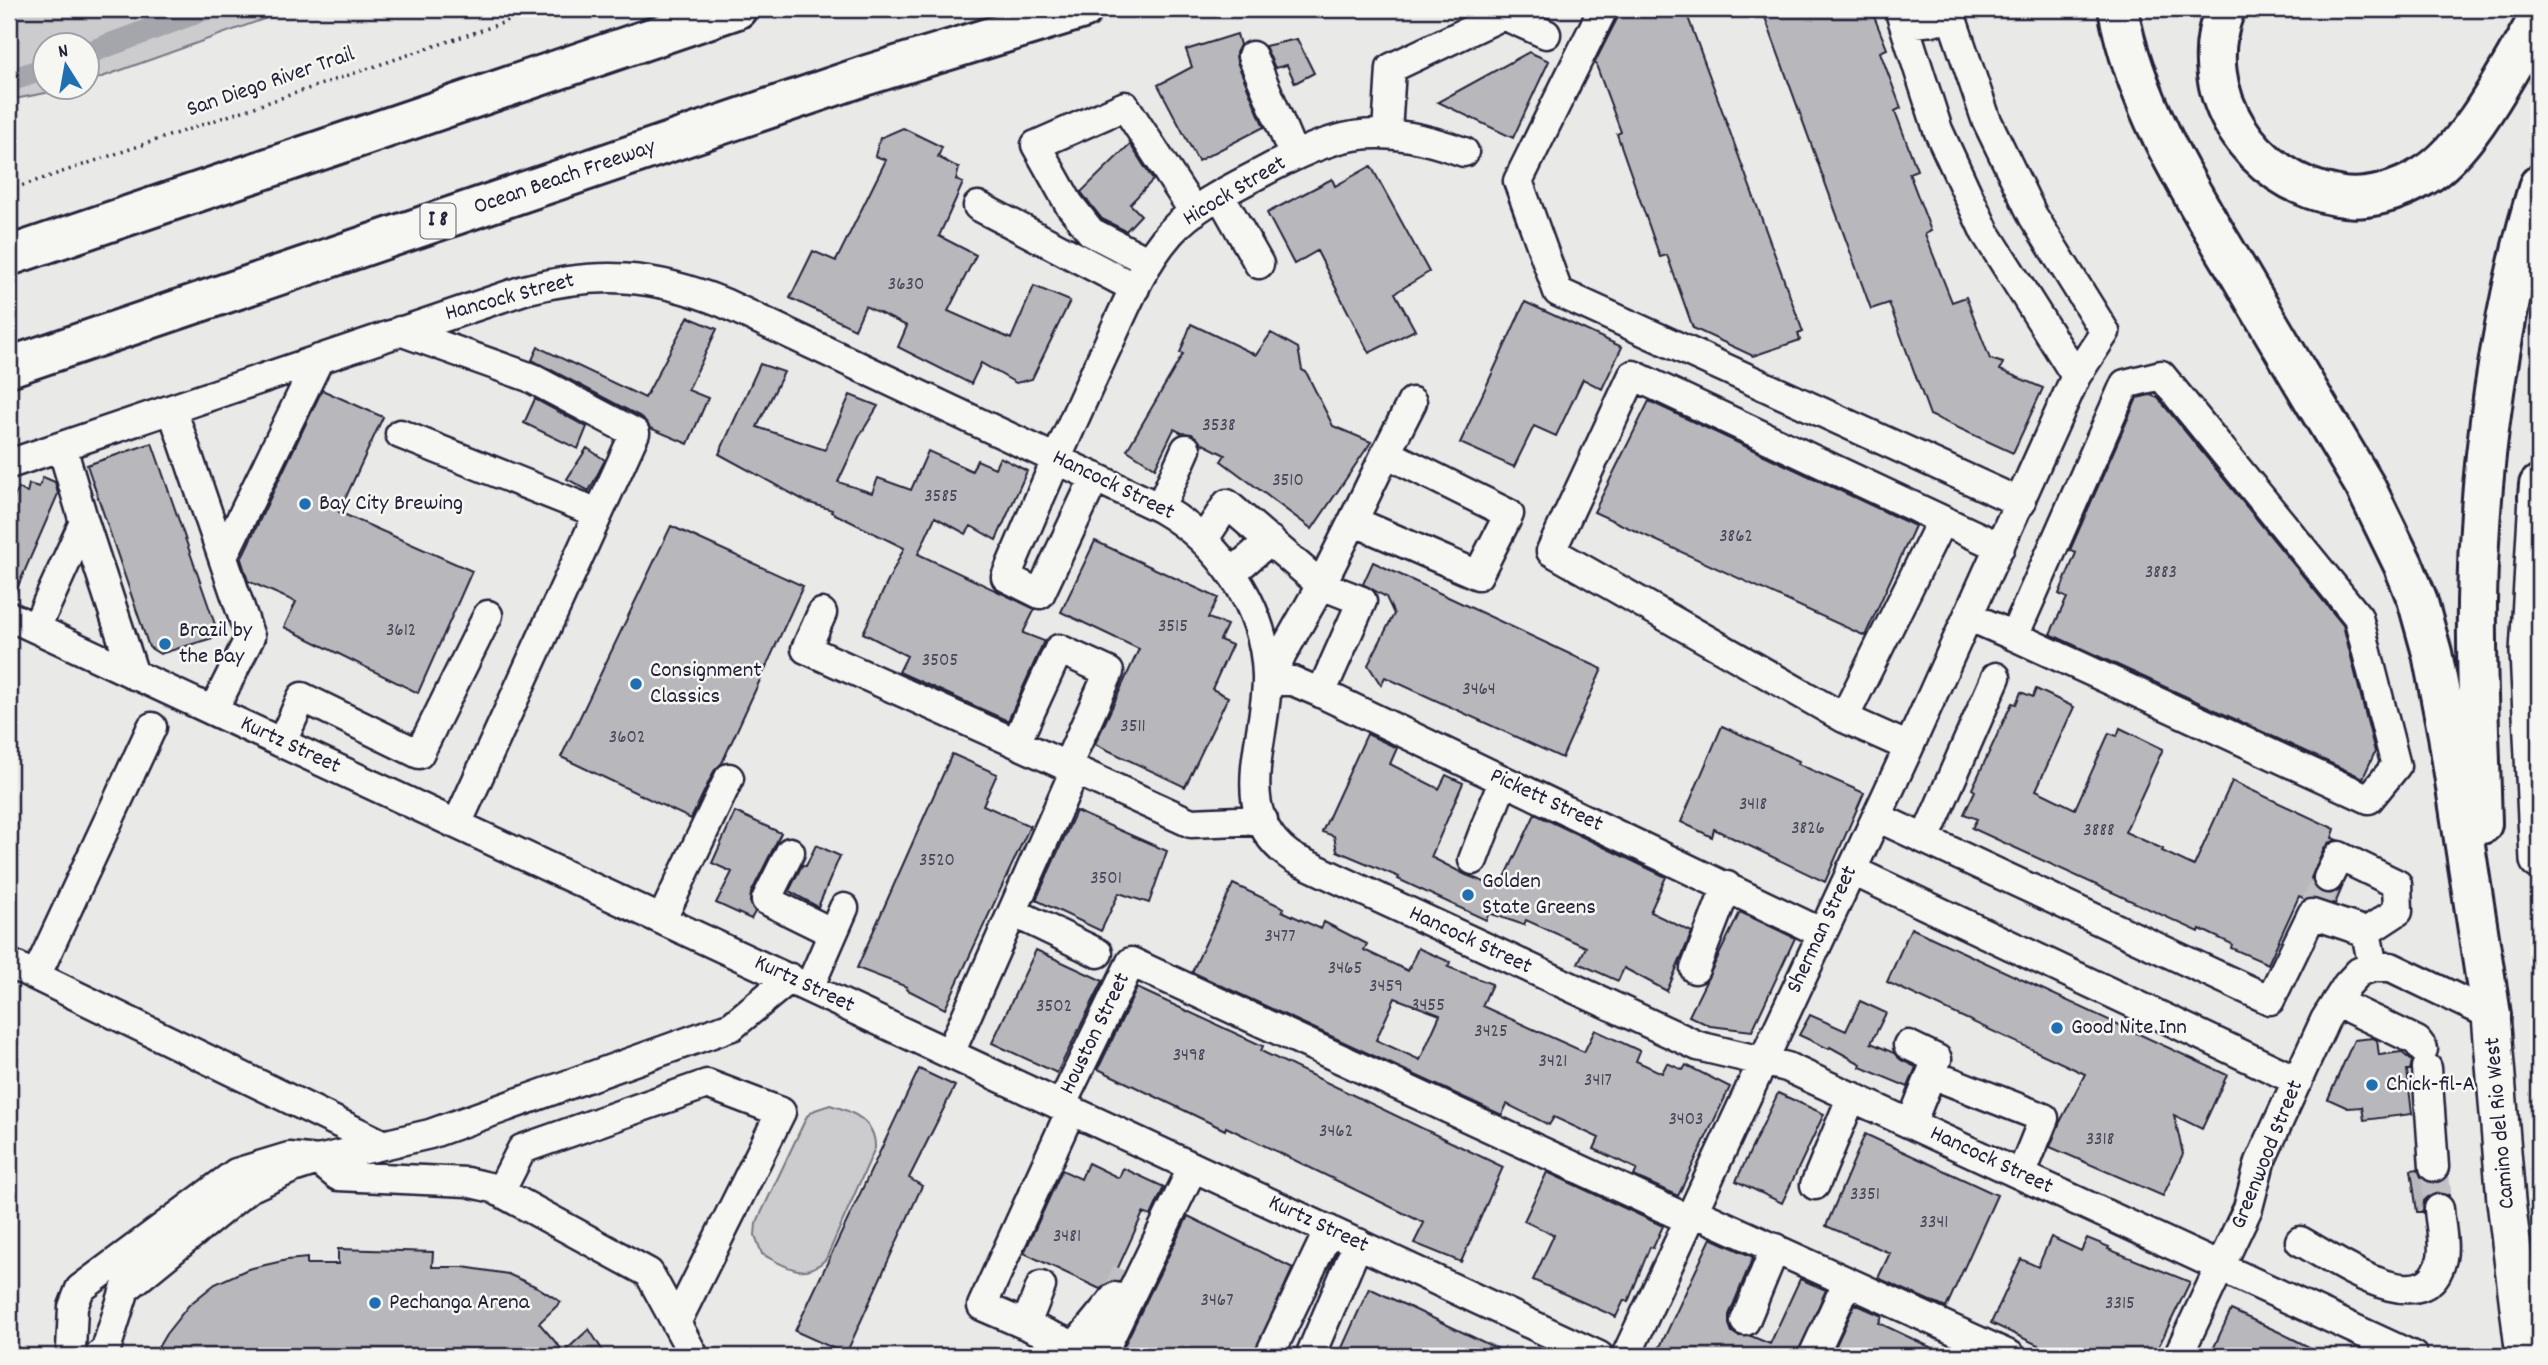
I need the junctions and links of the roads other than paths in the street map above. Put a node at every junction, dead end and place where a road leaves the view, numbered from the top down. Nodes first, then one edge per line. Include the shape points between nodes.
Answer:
1 (737, 9) edge
2 (1083, 9) edge
3 (1603, 9) edge
4 (2118, 9) edge
5 (2225, 9) edge
6 (1902, 17) edge
7 (2539, 18) edge
8 (1546, 34) dead end
9 (1252, 56) dead end
10 (1387, 133) junction
11 (1464, 152) dead end
12 (1294, 156) junction
13 (2539, 185) edge
14 (1220, 195) junction
15 (978, 206) dead end
16 (1194, 212) junction
17 (9, 256) edge
18 (1149, 261) junction
19 (1259, 264) dead end
20 (1135, 288) junction
21 (400, 331) junction
22 (319, 359) junction
23 (9, 367) edge
24 (2076, 376) junction
25 (1412, 402) dead end
26 (172, 409) junction
27 (400, 434) dead end
28 (62, 447) junction
29 (1186, 449) dead end
30 (1387, 453) junction
31 (1057, 458) junction
32 (11, 464) edge
33 (1095, 477) junction
34 (2539, 491) edge
35 (2021, 503) junction
36 (1160, 508) junction
37 (598, 513) junction
38 (1942, 520) junction
39 (1353, 521) junction
40 (84, 522) junction
41 (1204, 539) junction
42 (1270, 540) junction
43 (2000, 547) junction
44 (223, 556) junction
45 (1232, 573) junction
46 (1321, 585) junction
47 (822, 613) dead end
48 (9, 615) edge
49 (488, 615) dead end
50 (1968, 616) junction
51 (36, 628) junction
52 (2014, 636) junction
53 (2534, 655) edge
54 (134, 675) junction
55 (1996, 677) dead end
56 (1267, 681) junction
57 (1321, 693) junction
58 (213, 711) junction
59 (1844, 718) junction
60 (2536, 723) edge
61 (152, 727) dead end
62 (282, 742) junction
63 (1016, 743) junction
64 (1909, 747) junction
65 (1071, 768) junction
66 (729, 778) dead end
67 (1503, 781) junction
68 (1877, 817) junction
69 (1262, 820) junction
70 (457, 824) junction
71 (1925, 839) junction
72 (790, 852) dead end
73 (1473, 860) dead end
74 (2539, 860) edge
75 (1851, 870) junction
76 (2328, 878) tunnel mouth
77 (1727, 886) junction
78 (1013, 912) junction
79 (662, 919) junction
80 (2366, 932) junction
81 (1822, 933) junction
82 (1098, 953) dead end
83 (9, 963) edge
84 (2373, 967) junction
85 (1695, 969) dead end
86 (36, 976) junction
87 (800, 983) junction
88 (2336, 1002) junction
89 (2491, 1015) junction
90 (1908, 1045) dead end
91 (950, 1053) junction
92 (1762, 1061) junction
93 (1949, 1081) dead end
94 (2298, 1081) junction
95 (1852, 1096) junction
96 (1066, 1108) junction
97 (1911, 1124) junction
98 (384, 1144) junction
99 (318, 1160) junction
100 (1187, 1164) junction
101 (2434, 1167) tunnel mouth
102 (2021, 1175) junction
103 (1815, 1185) dead end
104 (500, 1192) junction
105 (2439, 1209) tunnel mouth
106 (1692, 1216) junction
107 (1329, 1230) junction
108 (2300, 1241) dead end
109 (1357, 1243) junction
110 (1775, 1248) junction
111 (1131, 1261) tunnel mouth
112 (2221, 1266) junction
113 (1041, 1286) dead end
114 (1115, 1297) tunnel mouth
115 (1840, 1298) dead end
116 (1745, 1321) dead end
117 (676, 1323) junction
118 (1026, 1324) junction
119 (2365, 1346) edge
120 (74, 1356) edge
121 (99, 1356) edge
122 (694, 1356) edge
123 (1101, 1356) edge
124 (1269, 1356) edge
125 (1310, 1356) edge
126 (1599, 1356) edge
127 (1626, 1356) edge
128 (1813, 1356) edge
129 (2011, 1356) edge
130 (2178, 1356) edge
131 (2413, 1356) edge
132 (2525, 1356) edge

1 - 17 highway
2 - 23 highway, Ocean Beach Freeway / I 8 via 867,75
3 - 35 street via 1518,181 1558,292
4 - 89 highway via 2152,117 2181,175 2365,486 2412,588 2432,653 2448,735
5 - 7 highway via 2217,33 2217,76 2222,98 2244,140 2271,168 2301,187 2339,197 2398,189 2427,175 2458,149
6 - 24 street via 1938,130 1985,232
6 - 24 street, Sherman Street via 1952,19 1986,120 2034,216 2105,332
8 - 10 street via 1503,15 1391,68
9 - 12 street
10 - 11 street, Hicock Street
10 - 12 street, Hicock Street via 1337,138
12 - 14 street, Hicock Street
13 - 89 highway via 2498,370 2481,523 2477,676
14 - 16 street, Hicock Street
14 - 19 street
15 - 20 street
16 - 18 street, Hicock Street
16 - 18 street via 1125,106 1036,145 1069,204 1091,232
18 - 20 street, Hicock Street
20 - 31 street, Hicock Street
21 - 22 street, Hancock Street
21 - 31 street, Hancock Street via 561,280 659,282 724,303
21 - 37 street via 529,377 635,433
22 - 26 street, Hancock Street
22 - 44 street
24 - 35 street, Sherman Street
25 - 30 street
26 - 28 street, Hancock Street
26 - 44 street
27 - 37 street
28 - 32 street, Hancock Street
28 - 40 street
29 - 36 street
30 - 39 street
30 - 39 street via 1509,514 1478,575
31 - 33 street, Hancock Street
31 - 33 street, Hicock Street via 1006,577 1040,594
33 - 36 street, Hancock Street
34 - 53 main road
35 - 43 street, Sherman Street
36 - 41 street, Hancock Street
37 - 70 street
38 - 43 street
38 - 59 street
38 - 59 street via 1633,375 1551,551
39 - 46 street
40 - 51 street
40 - 54 street
41 - 42 street via 1227,503
41 - 45 street, Hancock Street
42 - 45 street
42 - 46 street
43 - 50 street, Sherman Street
44 - 58 street via 250,637
45 - 56 street, Hancock Street via 1261,639
46 - 56 street
46 - 57 street via 1362,601
47 - 63 street via 806,649
48 - 51 street, Kurtz Street
49 - 62 street via 419,754 302,697
50 - 52 street
50 - 64 street, Sherman Street
51 - 54 street, Kurtz Street
52 - 52 street via 2369,799 2396,766 2358,617 2161,375 2125,384
53 - 60 main road
54 - 58 street, Kurtz Street
55 - 71 street
56 - 57 street, Pickett Street via 1293,681
56 - 69 street, Hancock Street via 1254,775
57 - 67 street, Pickett Street
58 - 62 street, Kurtz Street
59 - 64 street
60 - 74 main road
61 - 86 street
62 - 70 street, Kurtz Street
63 - 65 street
63 - 65 street via 1059,649 1109,672
64 - 68 street, Sherman Street
65 - 69 street via 1191,823
65 - 78 street
66 - 79 street
67 - 73 street
67 - 77 street, Pickett Street
68 - 71 street
68 - 75 street, Sherman Street
69 - 92 street, Hancock Street via 1279,846 1302,864 1698,1046
70 - 79 street, Kurtz Street
71 - 80 street via 2270,1000 2314,909
72 - 87 street via 765,900 838,921
75 - 81 street, Sherman Street
75 - 94 street
76 - 80 street via 2339,856 2397,884 2398,911
77 - 81 street, Pickett Street
77 - 85 street
78 - 82 street
78 - 91 street
79 - 87 street, Kurtz Street
80 - 84 street
81 - 92 street, Sherman Street
83 - 86 street
84 - 88 street, Greenwood Street via 2359,972
84 - 89 street via 2402,971
86 - 98 street
87 - 91 street, Kurtz Street
87 - 98 street via 732,1026 430,1134
88 - 94 street, Greenwood Street
88 - 101 street via 2417,1041 2425,1059
89 - 132 main road, Camino del Rio West
90 - 97 street via 1937,1059
91 - 96 street, Kurtz Street
92 - 95 street, Hancock Street
92 - 106 street, Sherman Street
93 - 102 street via 2044,1118
94 - 112 street, Greenwood Street via 2260,1162 2248,1208
95 - 97 street, Hancock Street
95 - 103 street
96 - 100 street, Kurtz Street
96 - 106 street, Houston Street via 1131,962
96 - 118 street, Houston Street via 982,1306
97 - 102 street, Hancock Street
98 - 99 street
99 - 104 street via 338,1176 467,1182
99 - 120 street via 289,1157 236,1173 80,1289 73,1307
99 - 121 street via 249,1188 125,1289 106,1349
100 - 107 street, Kurtz Street
100 - 111 street via 1143,1248
100 - 123 street
102 - 112 street, Hancock Street
104 - 117 street via 649,1273
104 - 117 street via 522,1149 707,1084 781,1112
105 - 108 street via 2442,1258 2436,1273 2410,1290 2391,1288 2346,1268
106 - 110 street
106 - 127 street, Sherman Street
107 - 109 street, Kurtz Street
107 - 124 street
109 - 125 street
109 - 126 street, Kurtz Street
110 - 116 street
110 - 129 street
112 - 119 street, Hancock Street
112 - 130 street, Greenwood Street
113 - 118 street
114 - 118 street via 1076,1346
115 - 128 street
117 - 122 street
119 - 131 street, Hancock Street

